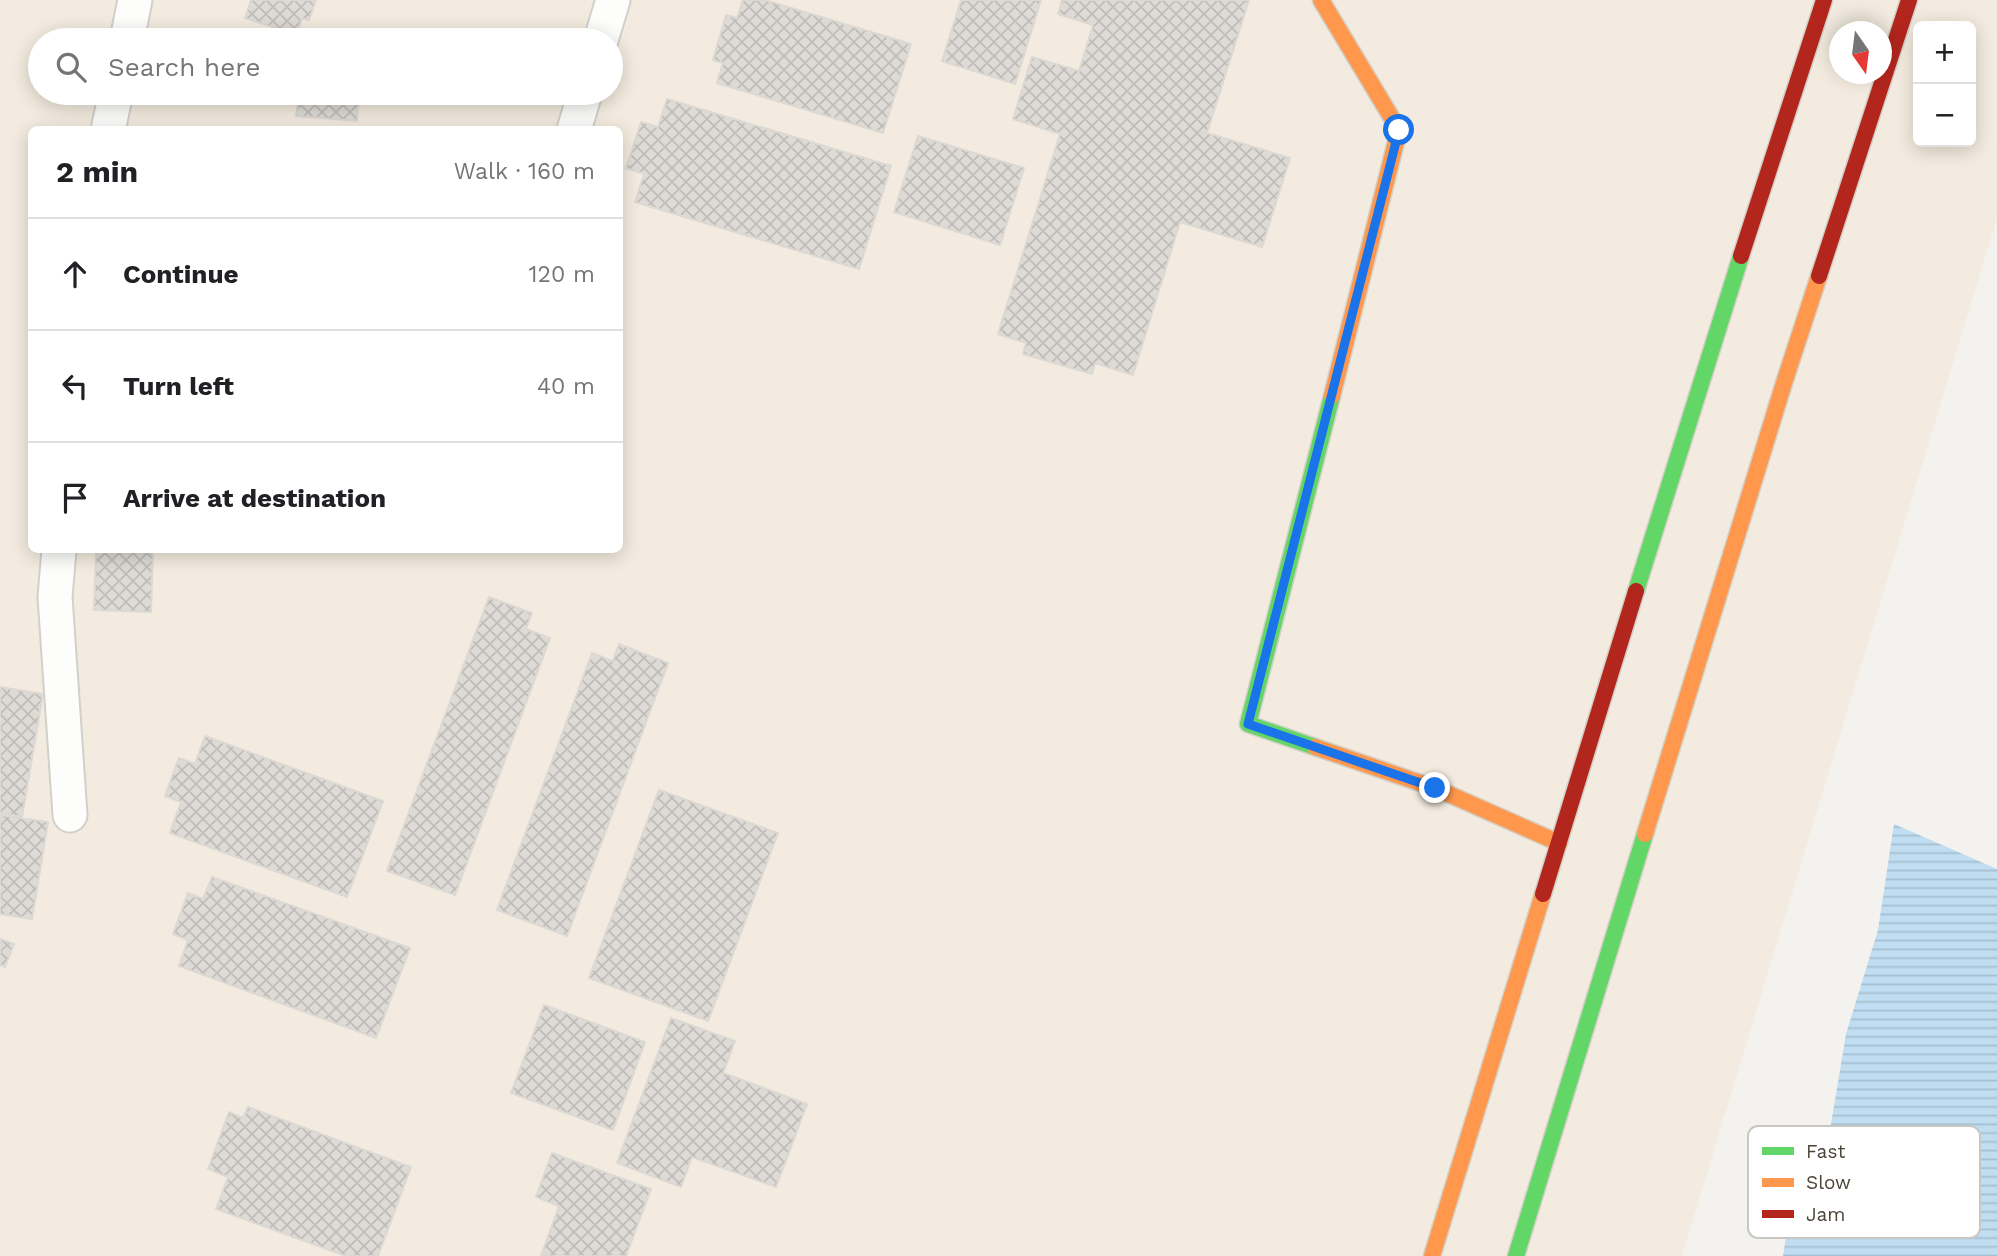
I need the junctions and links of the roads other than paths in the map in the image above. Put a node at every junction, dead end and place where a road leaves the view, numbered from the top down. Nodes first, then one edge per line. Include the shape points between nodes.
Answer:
1 (135, 0) edge
2 (613, 0) edge
3 (1321, 0) edge
4 (1824, 0) edge
5 (1909, 0) edge
6 (129, 28) edge
7 (605, 28) edge
8 (113, 105) edge
9 (581, 105) edge
10 (109, 126) edge
11 (575, 126) edge
12 (60, 553) edge
13 (70, 815) dead end
14 (1559, 843) junction
15 (1432, 1256) edge
16 (1516, 1256) edge

1 - 6 street
2 - 7 street
3 - 14 street via 1399,130 1248,724 1435,788
4 - 14 street via 1707,359
5 - 16 street via 1784,383
8 - 10 street
9 - 11 street
12 - 13 street via 55,597
14 - 15 street

